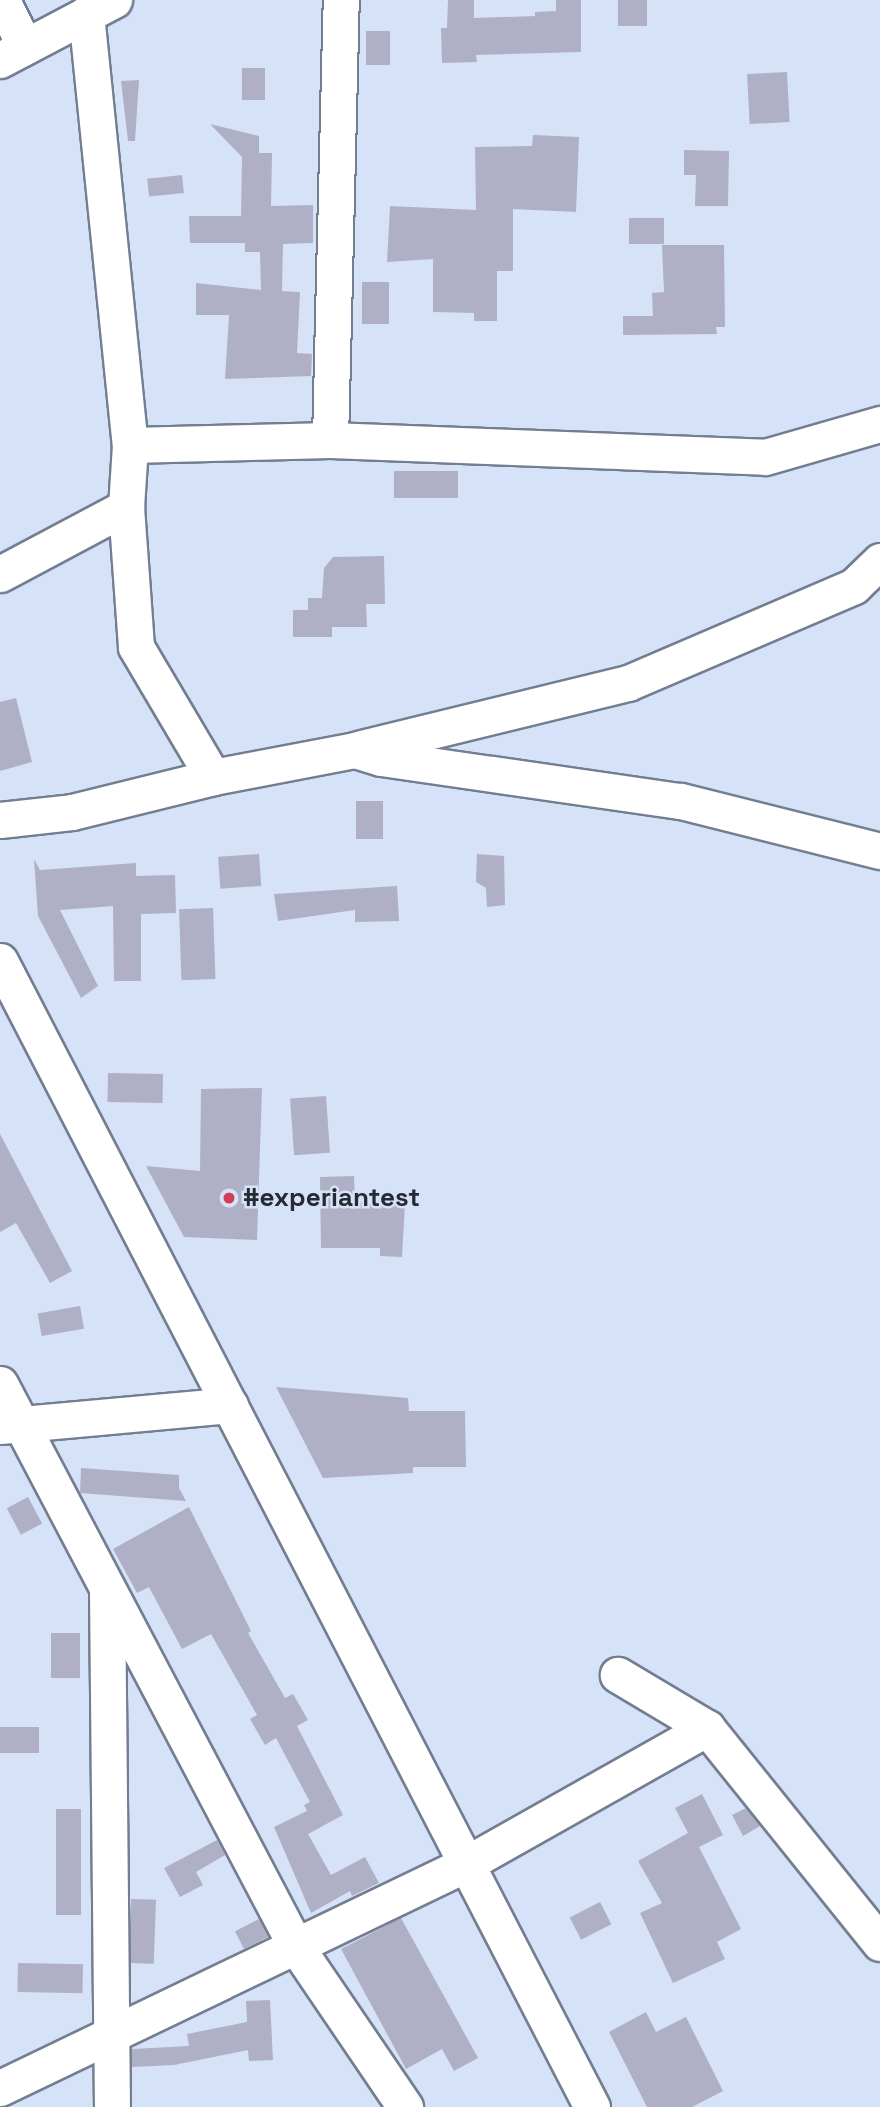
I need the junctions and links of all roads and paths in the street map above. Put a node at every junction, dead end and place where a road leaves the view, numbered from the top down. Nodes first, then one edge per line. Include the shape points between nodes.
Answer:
1 (2, 0) edge
2 (341, 0) edge
3 (100, 7) edge
4 (12, 53) edge
5 (880, 424) edge
6 (330, 440) junction
7 (130, 445) junction
8 (126, 507) junction
9 (880, 561) edge
10 (0, 574) edge
11 (355, 750) junction
12 (213, 777) junction
13 (0, 820) edge
14 (880, 851) edge
15 (0, 961) edge
16 (0, 1384) edge
17 (230, 1405) junction
18 (11, 1425) edge
19 (107, 1581) junction
20 (618, 1675) dead end
21 (707, 1728) junction
22 (466, 1864) junction
23 (880, 1943) edge
24 (295, 1945) junction
25 (112, 2037) junction
26 (0, 2088) edge
27 (385, 2093) edge
28 (112, 2107) edge
29 (405, 2107) edge
30 (592, 2107) edge

1 - 4 street
2 - 6 street
3 - 4 street
3 - 7 street
5 - 6 street via 765,457
6 - 7 street
7 - 8 street
8 - 10 street
8 - 12 street via 136,647
9 - 11 street via 854,586 628,683
11 - 12 street
11 - 14 street via 381,758 681,801
12 - 13 street via 72,812
15 - 17 street
16 - 18 street
17 - 18 street
17 - 22 street
18 - 19 street
19 - 24 street
19 - 25 street
20 - 21 street
21 - 22 street
21 - 23 street
22 - 24 street
22 - 30 street
24 - 25 street
24 - 27 street
25 - 26 street
25 - 28 street
27 - 29 street

